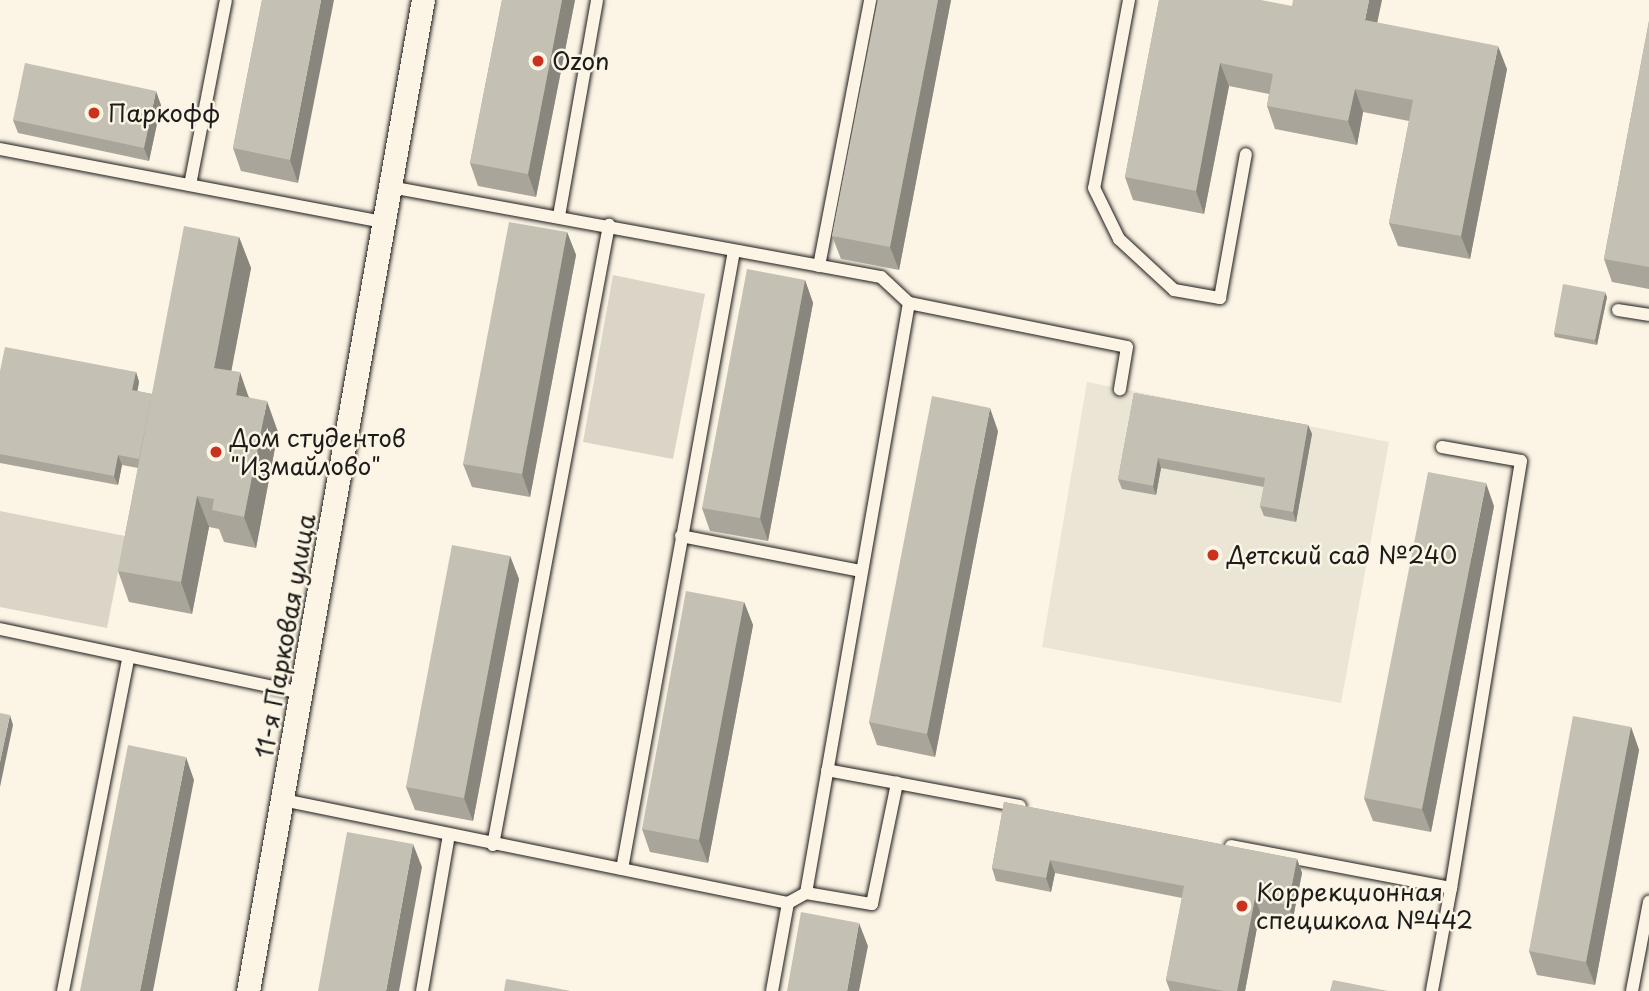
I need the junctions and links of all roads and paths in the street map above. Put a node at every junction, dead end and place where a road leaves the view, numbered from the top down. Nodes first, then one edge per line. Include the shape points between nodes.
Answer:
1 (226, 0) edge
2 (423, 0) edge
3 (597, 0) edge
4 (870, 0) edge
5 (1129, 0) edge
6 (0, 149) edge
7 (1246, 154) dead end
8 (190, 185) junction
9 (390, 187) junction
10 (559, 216) junction
11 (384, 222) junction
12 (609, 226) junction
13 (734, 251) junction
14 (819, 266) junction
15 (909, 303) junction
16 (1618, 310) dead end
17 (1649, 315) edge
18 (1120, 389) dead end
19 (1442, 447) dead end
20 (681, 536) junction
21 (861, 572) junction
22 (0, 629) edge
23 (129, 656) junction
24 (302, 692) junction
25 (827, 770) junction
26 (897, 783) junction
27 (283, 800) junction
28 (1032, 808) edge
29 (449, 835) junction
30 (493, 845) junction
31 (1221, 845) edge
32 (622, 869) junction
33 (1451, 888) junction
34 (806, 893) junction
35 (1649, 902) edge
36 (788, 903) junction
37 (63, 991) edge
38 (248, 991) edge
39 (422, 991) edge
40 (772, 991) edge
41 (1432, 991) edge
42 (1632, 991) edge

1 - 8 lane
2 - 9 street, 11-я Парковая улица
3 - 10 lane
4 - 14 lane
5 - 7 lane via 1094,188 1119,239 1174,290 1220,298
6 - 8 lane
8 - 11 lane
9 - 10 lane
9 - 11 street, 11-я Парковая улица
10 - 12 lane
11 - 24 street, 11-я Парковая улица
12 - 13 lane
12 - 30 lane
13 - 14 lane
13 - 20 lane
14 - 15 lane via 881,277
15 - 18 lane via 1127,347
15 - 21 lane
16 - 17 lane
19 - 33 lane via 1521,461
20 - 21 lane
20 - 32 lane
21 - 25 lane
22 - 23 lane
23 - 24 lane
23 - 37 lane
24 - 27 street, 11-я Парковая улица
25 - 26 lane
25 - 34 lane
26 - 28 lane
26 - 34 lane via 872,904
27 - 29 lane
27 - 38 street, 11-я Парковая улица
29 - 30 lane
29 - 39 lane
30 - 32 lane
31 - 33 lane
32 - 36 lane
33 - 41 lane
34 - 36 lane
35 - 42 lane
36 - 40 lane

